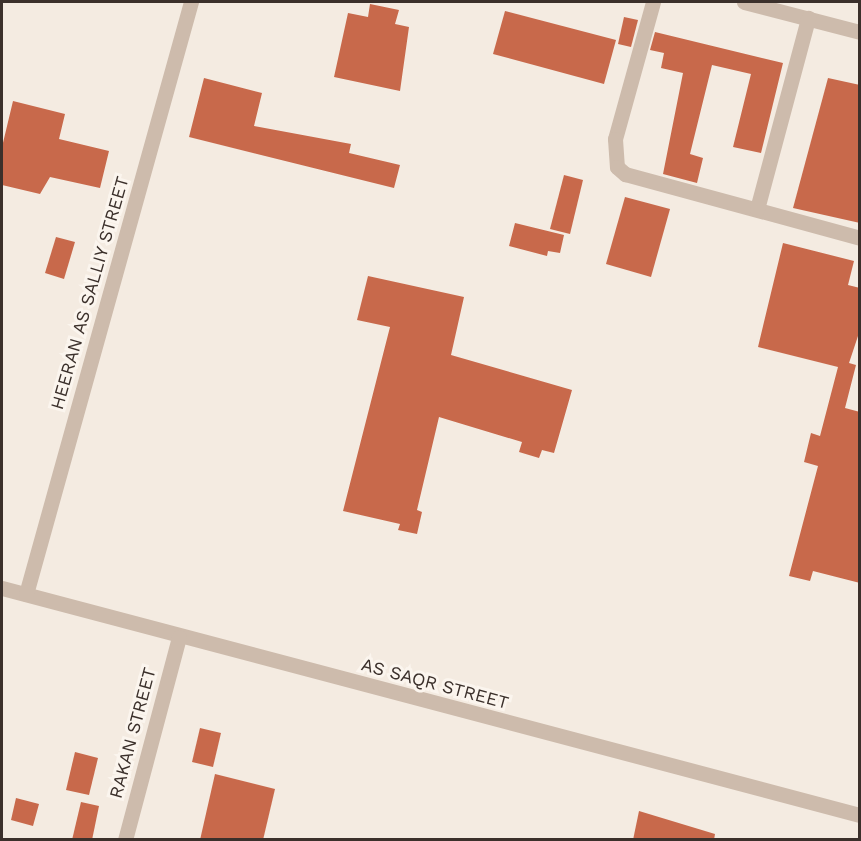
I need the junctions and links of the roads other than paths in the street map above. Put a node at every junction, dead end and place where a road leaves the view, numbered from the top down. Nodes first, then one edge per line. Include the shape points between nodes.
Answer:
1 (191, 2) edge
2 (653, 2) edge
3 (744, 2) edge
4 (808, 18) junction
5 (860, 32) edge
6 (757, 209) junction
7 (860, 238) edge
8 (2, 588) edge
9 (26, 594) junction
10 (179, 637) junction
11 (860, 815) edge
12 (124, 840) edge

1 - 9 street, HEERAN AS SALLIY STREET
2 - 6 street via 615,140 615,163 626,174
3 - 4 street
4 - 5 street
4 - 6 street
6 - 7 street
8 - 9 street, AS SAQR STREET
9 - 10 street, AS SAQR STREET
10 - 11 street, AS SAQR STREET
10 - 12 street, RAKAN STREET

